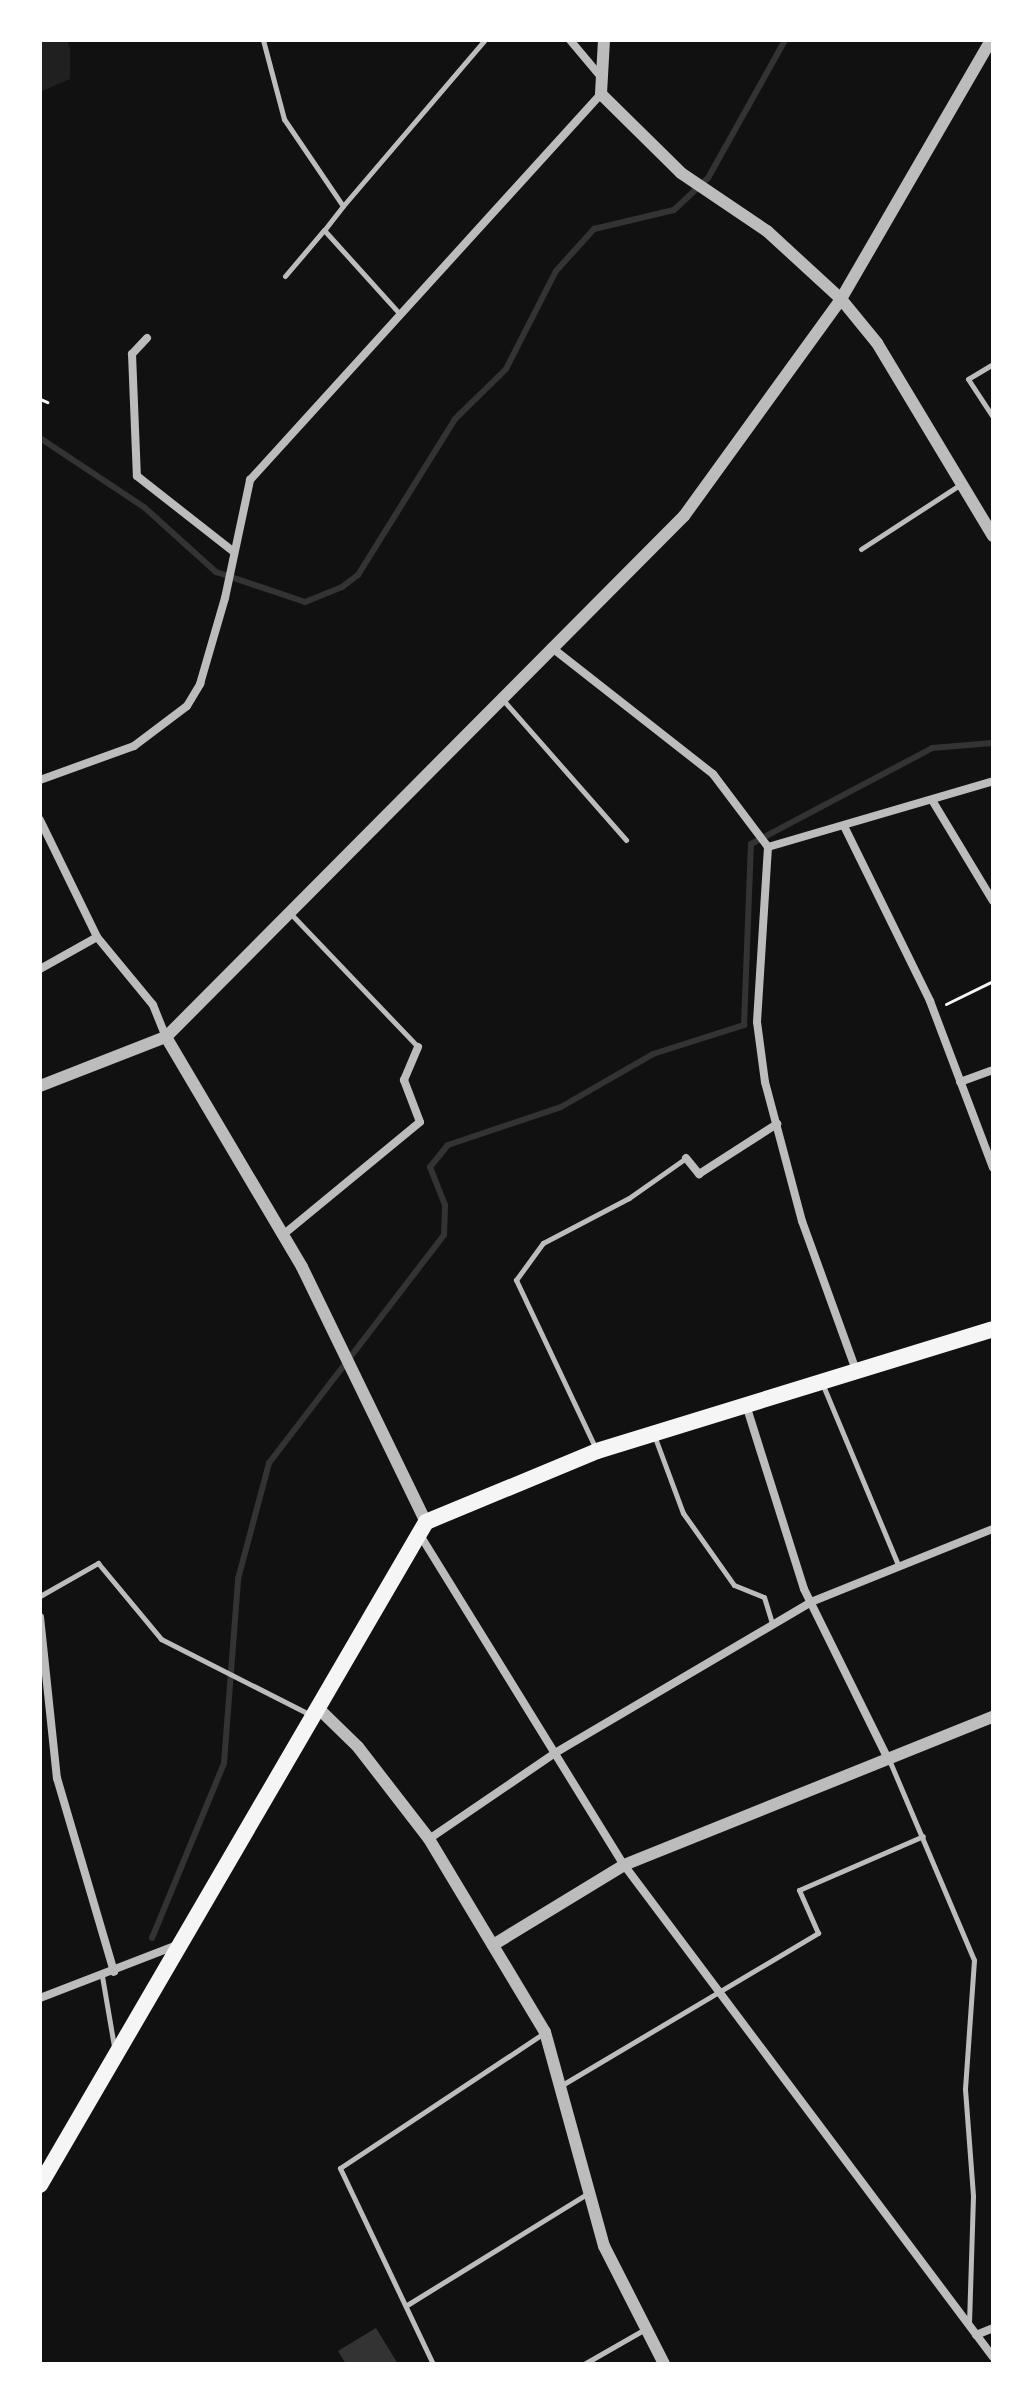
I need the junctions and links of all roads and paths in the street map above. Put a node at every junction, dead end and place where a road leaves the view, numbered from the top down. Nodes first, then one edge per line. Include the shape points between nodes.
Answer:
1 (263, 40) edge
2 (485, 40) edge
3 (570, 40) edge
4 (604, 40) edge
5 (991, 40) edge
6 (601, 78) junction
7 (601, 94) junction
8 (343, 206) junction
9 (324, 230) junction
10 (285, 276) dead end
11 (841, 299) junction
12 (399, 313) junction
13 (147, 338) dead end
14 (993, 364) edge
15 (40, 399) edge
16 (47, 402) dead end
17 (993, 417) edge
18 (961, 483) junction
19 (993, 536) edge
20 (861, 549) dead end
21 (234, 552) junction
22 (551, 647) junction
23 (500, 697) junction
24 (40, 780) edge
25 (993, 781) edge
26 (932, 800) junction
27 (40, 820) edge
28 (845, 828) junction
29 (626, 840) dead end
30 (768, 847) junction
31 (993, 901) edge
32 (288, 910) junction
33 (97, 937) junction
34 (40, 969) edge
35 (993, 981) edge
36 (933, 1011) junction
37 (166, 1037) junction
38 (418, 1047) joint
39 (993, 1070) edge
40 (960, 1082) junction
41 (40, 1086) edge
42 (777, 1124) junction
43 (686, 1158) joint
44 (993, 1168) edge
45 (284, 1234) junction
46 (993, 1329) edge
47 (856, 1371) junction
48 (821, 1382) junction
49 (746, 1405) junction
50 (654, 1434) junction
51 (597, 1451) junction
52 (423, 1528) junction
53 (993, 1529) edge
54 (898, 1565) junction
55 (40, 1596) edge
56 (811, 1602) junction
57 (40, 1617) edge
58 (772, 1624) junction
59 (315, 1711) junction
60 (993, 1717) edge
61 (555, 1753) junction
62 (889, 1761) junction
63 (923, 1836) junction
64 (429, 1839) junction
65 (624, 1865) junction
66 (187, 1941) junction
67 (493, 1945) junction
68 (114, 1972) junction
69 (102, 1976) junction
70 (715, 1993) junction
71 (40, 1998) edge
72 (545, 2032) junction
73 (117, 2060) junction
74 (562, 2085) junction
75 (40, 2185) edge
76 (587, 2194) junction
77 (407, 2305) junction
78 (969, 2326) junction
79 (646, 2328) junction
80 (993, 2328) edge
81 (976, 2335) junction
82 (993, 2357) edge
83 (433, 2364) edge
84 (584, 2364) edge
85 (664, 2364) edge

1 - 8 lane via 284,119
2 - 8 lane
3 - 6 street
4 - 6 street
5 - 11 street
6 - 7 street
7 - 11 street via 681,173 767,231
7 - 12 street
8 - 9 lane
9 - 10 lane
9 - 12 lane
11 - 18 street via 877,343
11 - 22 street via 712,482
12 - 21 street via 250,480
13 - 21 street via 132,354 137,476
14 - 17 lane via 968,379
15 - 16 path
18 - 19 street
18 - 20 lane
21 - 24 street via 200,684 162,730
22 - 23 street
22 - 30 street via 643,712 713,774
23 - 29 lane
23 - 32 street
25 - 26 street
26 - 28 street
26 - 31 street
27 - 33 street
28 - 30 street
28 - 36 street
30 - 42 street via 757,1022
32 - 37 street
32 - 38 lane
33 - 34 street
33 - 37 street via 153,1005
35 - 36 path
36 - 40 street
37 - 41 street
37 - 45 street
38 - 45 street via 404,1080 420,1122
39 - 40 street
40 - 44 street
42 - 43 street via 699,1174
42 - 47 street
43 - 51 lane via 629,1198 543,1243 516,1280
45 - 52 street
46 - 47 main road
47 - 48 main road
48 - 49 main road
48 - 54 lane
49 - 50 main road
49 - 56 street
50 - 51 main road
50 - 58 lane via 683,1513 734,1585 764,1597
51 - 52 main road
52 - 59 main road
52 - 61 street
53 - 54 street
54 - 56 street
55 - 59 lane via 98,1563 161,1639
56 - 58 street
56 - 62 street
57 - 68 street via 57,1778
58 - 61 street
59 - 64 street via 358,1747
59 - 66 main road
60 - 62 street
61 - 64 street
61 - 65 street
62 - 63 lane
62 - 65 street
63 - 70 lane via 799,1890 818,1933
63 - 78 lane via 974,1960 965,2089 973,2196
64 - 67 street
65 - 67 street
65 - 70 street
66 - 68 street
66 - 73 main road
67 - 72 street
68 - 69 street
69 - 71 street
69 - 73 lane
70 - 74 lane
70 - 78 street via 807,2104
72 - 74 street
72 - 77 lane via 340,2168
73 - 75 main road
74 - 76 street
76 - 77 lane
76 - 79 street
77 - 83 lane
78 - 81 street
79 - 84 lane
79 - 85 street
80 - 81 street
81 - 82 street

